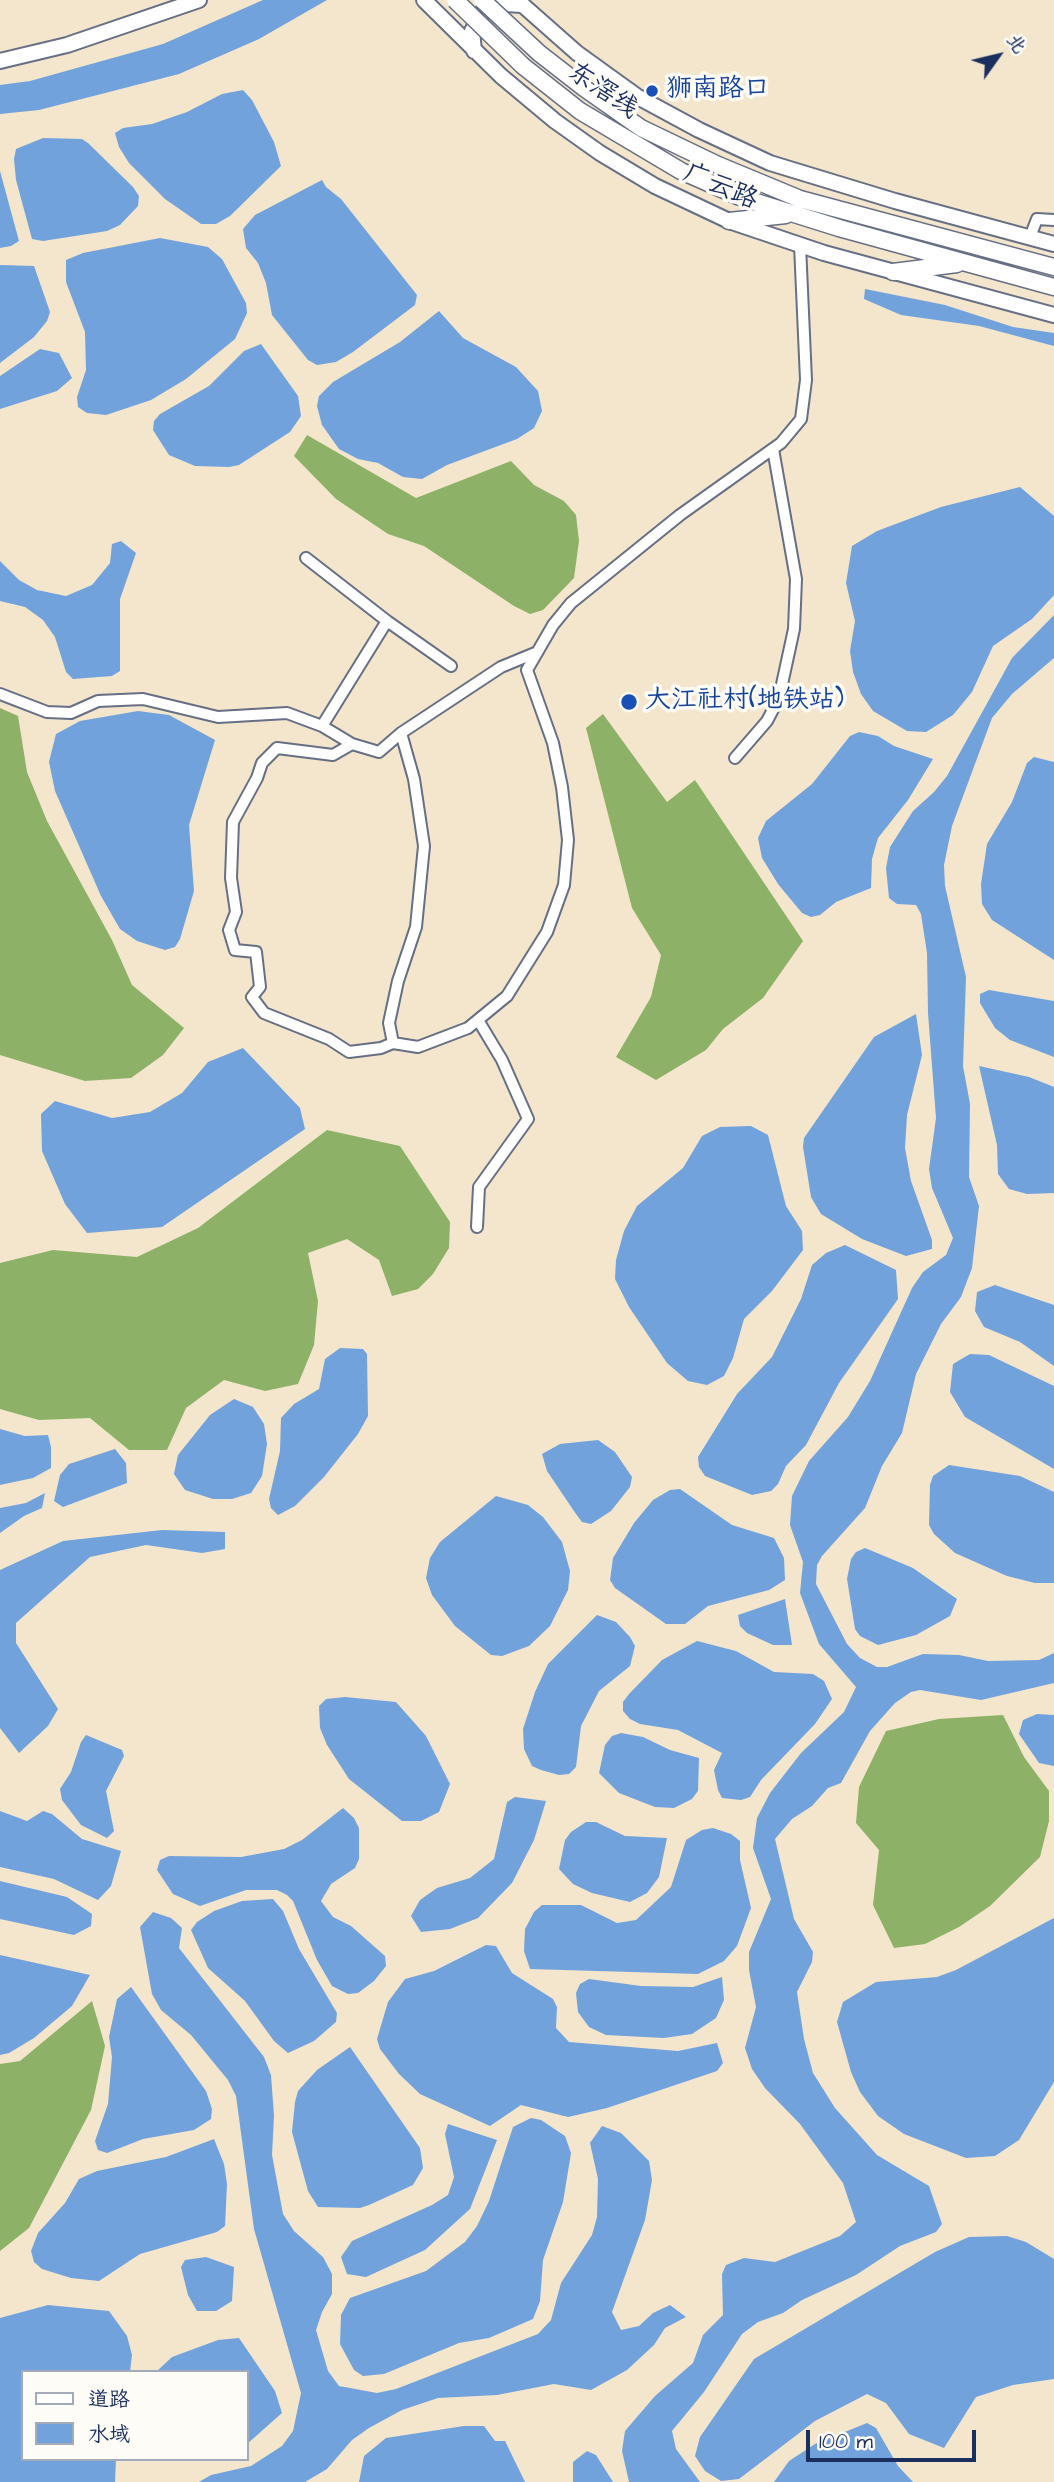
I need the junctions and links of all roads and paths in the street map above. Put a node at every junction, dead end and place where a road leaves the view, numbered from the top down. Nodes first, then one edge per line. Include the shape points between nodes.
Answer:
1 (174, 0) edge
2 (199, 0) edge
3 (424, 0) edge
4 (455, 0) edge
5 (482, 0) edge
6 (519, 3) edge
7 (474, 51) junction
8 (0, 53) edge
9 (0, 61) edge
10 (740, 197) joint
11 (793, 214) junction
12 (1054, 220) edge
13 (729, 221) junction
14 (1030, 237) junction
15 (1054, 244) edge
16 (800, 245) junction
17 (967, 263) junction
18 (1054, 267) edge
19 (893, 272) junction
20 (1054, 287) edge
21 (1054, 315) edge
22 (773, 449) junction
23 (306, 558) dead end
24 (387, 621) junction
25 (535, 653) junction
26 (451, 666) dead end
27 (0, 694) edge
28 (322, 726) junction
29 (401, 733) junction
30 (352, 744) junction
31 (735, 758) dead end
32 (478, 1020) junction
33 (393, 1043) junction
34 (477, 1227) dead end

1 - 8 main road via 65,37
2 - 9 main road via 67,45
3 - 7 main road, 广云路
4 - 10 main road, 东滘线, bridge via 523,66 580,111 681,171
5 - 18 main road, 广云路, bridge via 539,53 641,128 718,165 800,198
6 - 7 main road via 483,11 472,32
6 - 14 main road via 638,97 758,158
7 - 13 main road, 广云路 via 600,153 655,187
10 - 11 main road, 广云路
11 - 13 main road
11 - 17 main road, 广云路
12 - 14 street via 1037,219
13 - 16 main road, 广云路
14 - 15 main road
16 - 19 main road, 广云路
16 - 22 street via 806,380 801,419
17 - 19 main road
17 - 20 main road, 广云路
19 - 21 main road, 广云路
22 - 25 street via 680,515 571,603
22 - 31 street via 796,579 794,629 779,698 767,721
23 - 24 street
24 - 26 street
24 - 28 street
25 - 29 street via 501,667
25 - 32 street via 527,670 553,743 562,788 568,840 564,885 547,932 507,996
27 - 28 street via 47,712 71,713 98,701 143,699 218,716 287,713
28 - 30 street
29 - 30 street via 379,752
29 - 33 street via 414,779 424,846 416,927 389,1023
30 - 33 street via 333,755 276,748 262,763 233,822 231,878 236,912 229,930 235,950 256,952 260,988 252,997 264,1013 349,1052
32 - 33 street via 418,1046
32 - 34 street via 528,1119 479,1187

